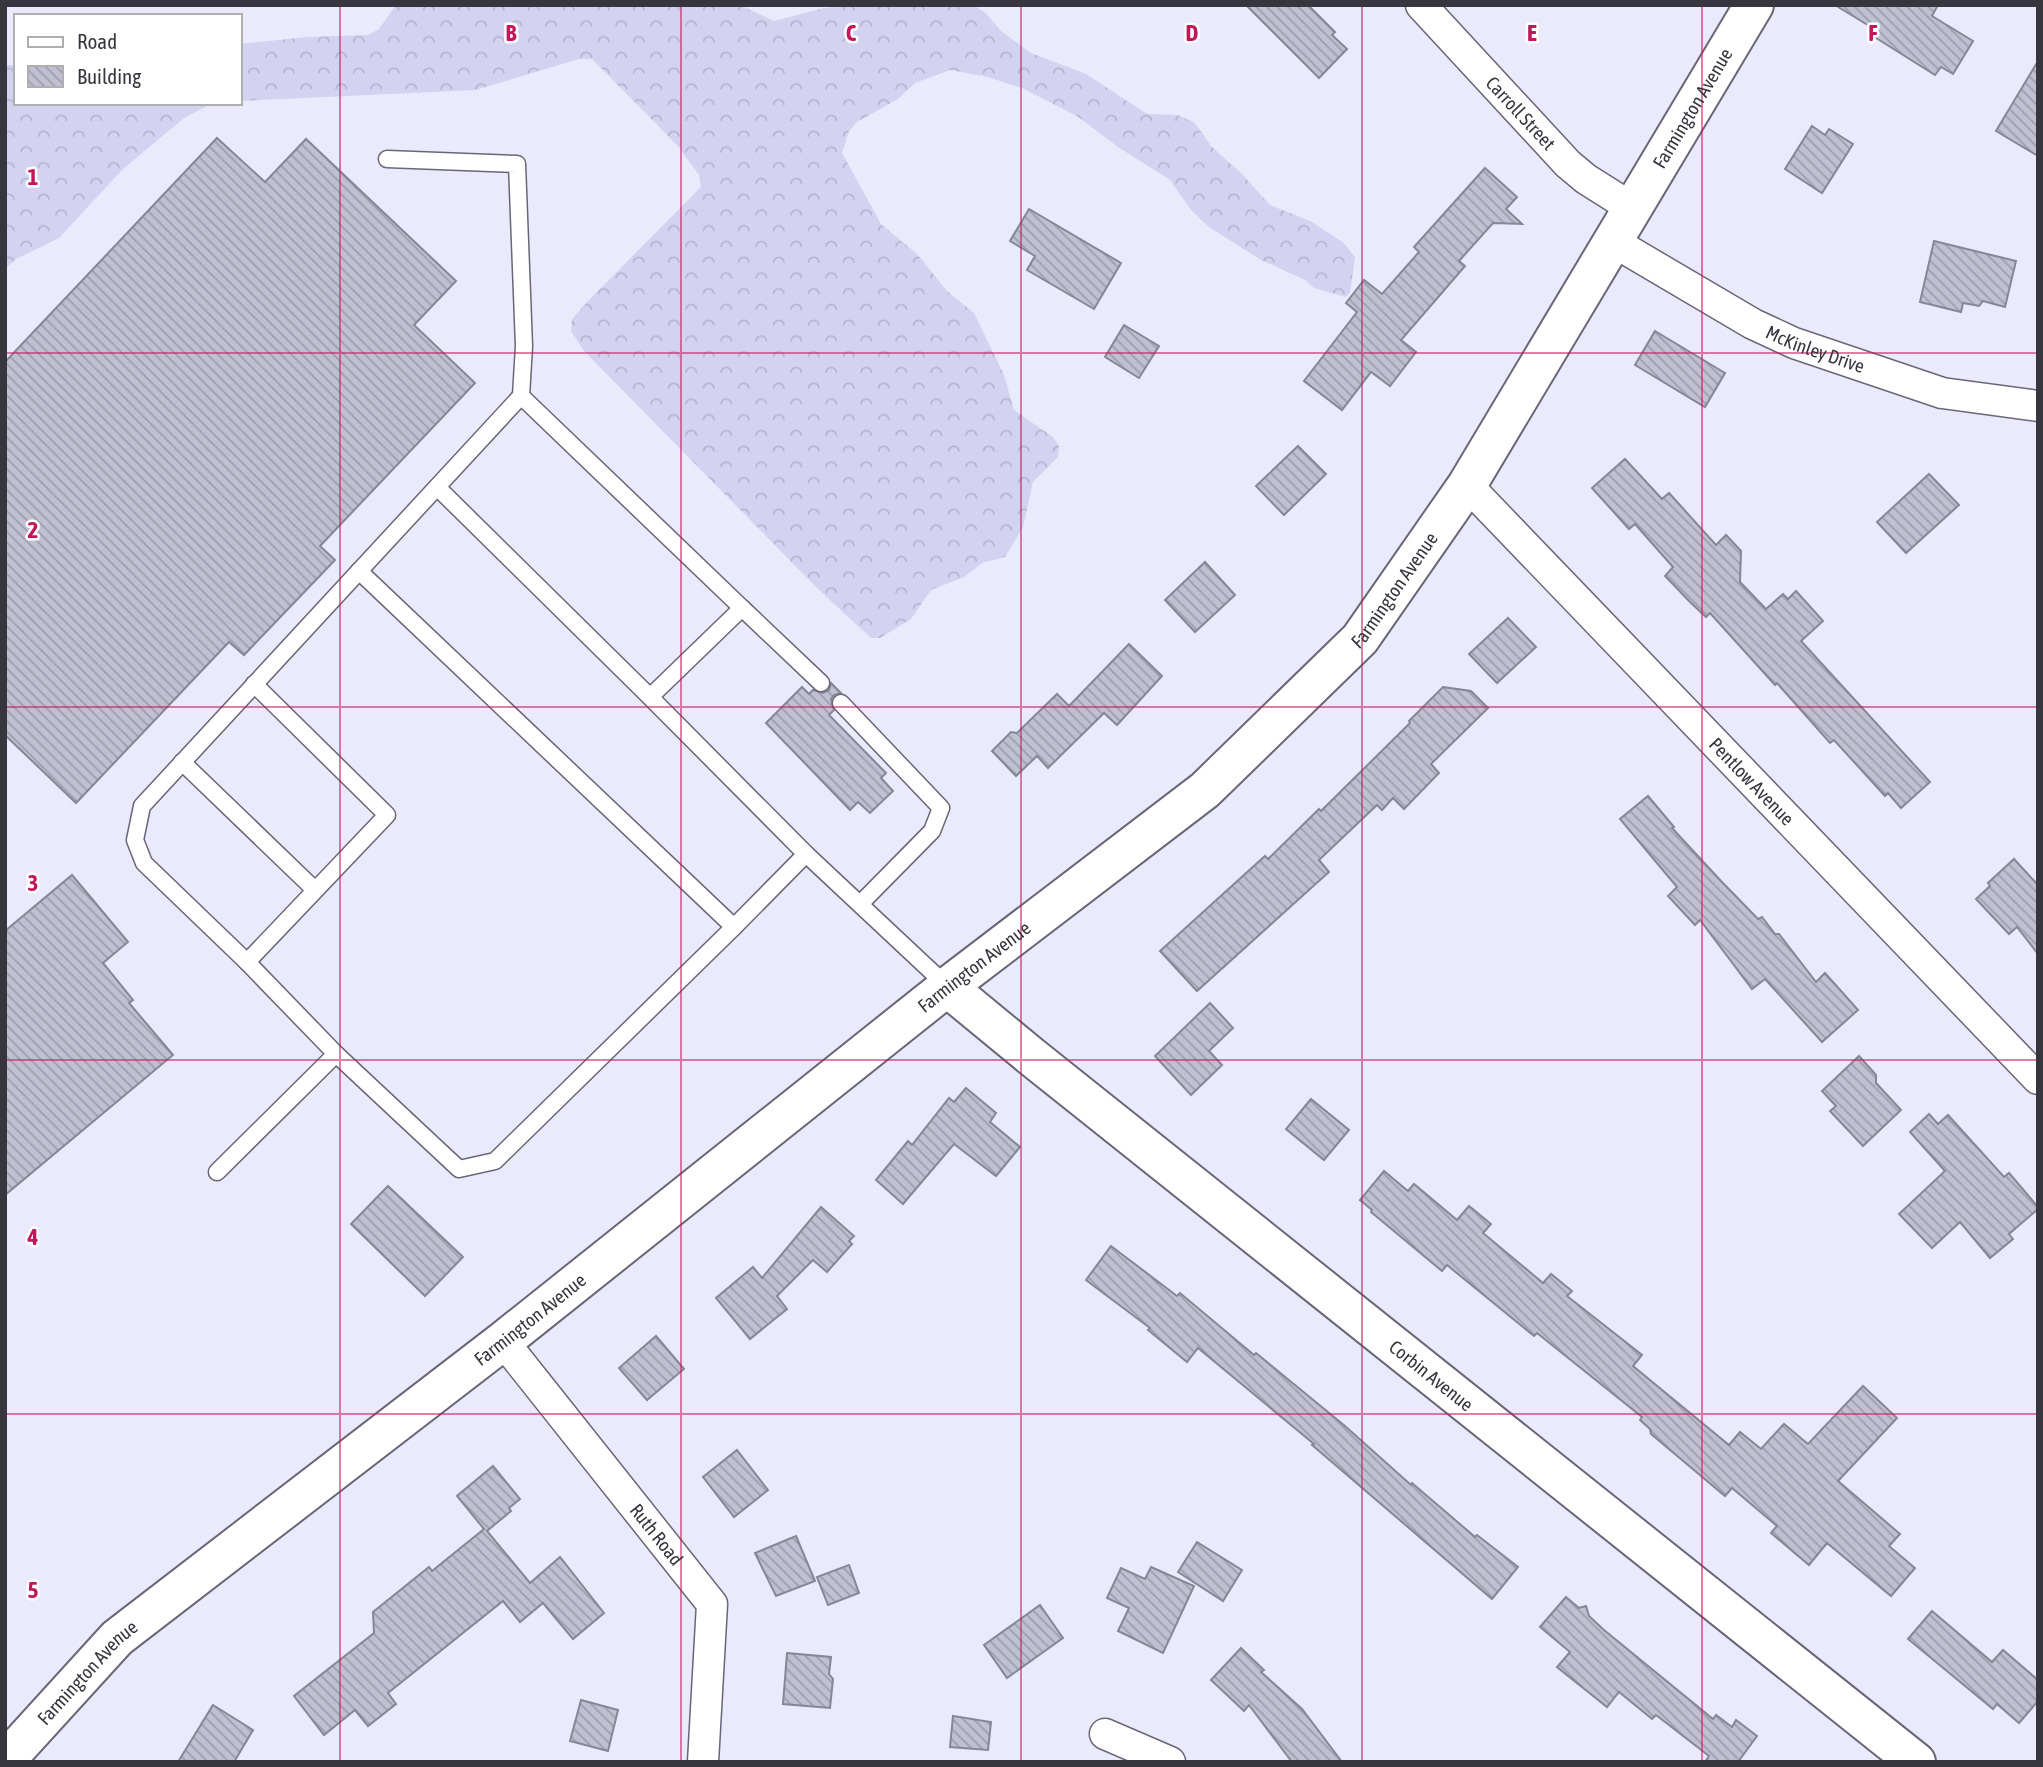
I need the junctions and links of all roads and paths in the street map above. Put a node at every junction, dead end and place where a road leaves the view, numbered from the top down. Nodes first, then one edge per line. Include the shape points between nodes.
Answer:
1 (1421, 5) edge
2 (1754, 5) edge
3 (387, 159) dead end
4 (1632, 208) junction
5 (1612, 241) junction
6 (521, 396) junction
7 (2038, 406) edge
8 (1467, 485) junction
9 (437, 487) junction
10 (359, 571) junction
11 (742, 608) junction
12 (821, 683) dead end
13 (254, 684) junction
14 (650, 697) junction
15 (841, 704) dead end
16 (182, 762) junction
17 (806, 854) junction
18 (315, 891) junction
19 (860, 904) junction
20 (734, 927) junction
21 (247, 962) junction
22 (947, 987) junction
23 (336, 1054) junction
24 (2038, 1079) edge
25 (217, 1172) dead end
26 (503, 1340) junction
27 (1105, 1734) dead end
28 (5, 1761) edge
29 (703, 1762) edge
30 (1170, 1762) edge
31 (1916, 1762) edge

1 - 4 street, Carroll Street via 1568,164
2 - 4 main road, Farmington Avenue
3 - 6 lane via 517,163 524,346
4 - 5 main road, Farmington Avenue
5 - 7 street, McKinley Drive via 1794,343 1941,393
5 - 8 main road, Farmington Avenue
6 - 9 lane
6 - 11 lane
8 - 22 main road, Farmington Avenue via 1360,639 1205,790
8 - 24 street, Pentlow Avenue
9 - 10 lane
9 - 14 lane
10 - 13 lane
10 - 20 lane
11 - 12 lane
11 - 14 lane
13 - 16 lane
13 - 18 lane via 387,814
14 - 17 lane
15 - 19 lane via 941,808 932,831
16 - 18 lane
16 - 21 lane via 142,806 135,840 144,863
17 - 19 lane
17 - 20 lane
18 - 21 lane
19 - 22 lane
20 - 23 lane via 495,1161 459,1169
21 - 23 lane
22 - 26 main road, Farmington Avenue
22 - 31 main road, Corbin Avenue
23 - 25 lane
26 - 28 main road, Farmington Avenue via 117,1638
26 - 29 street, Ruth Road via 712,1604
27 - 30 street

